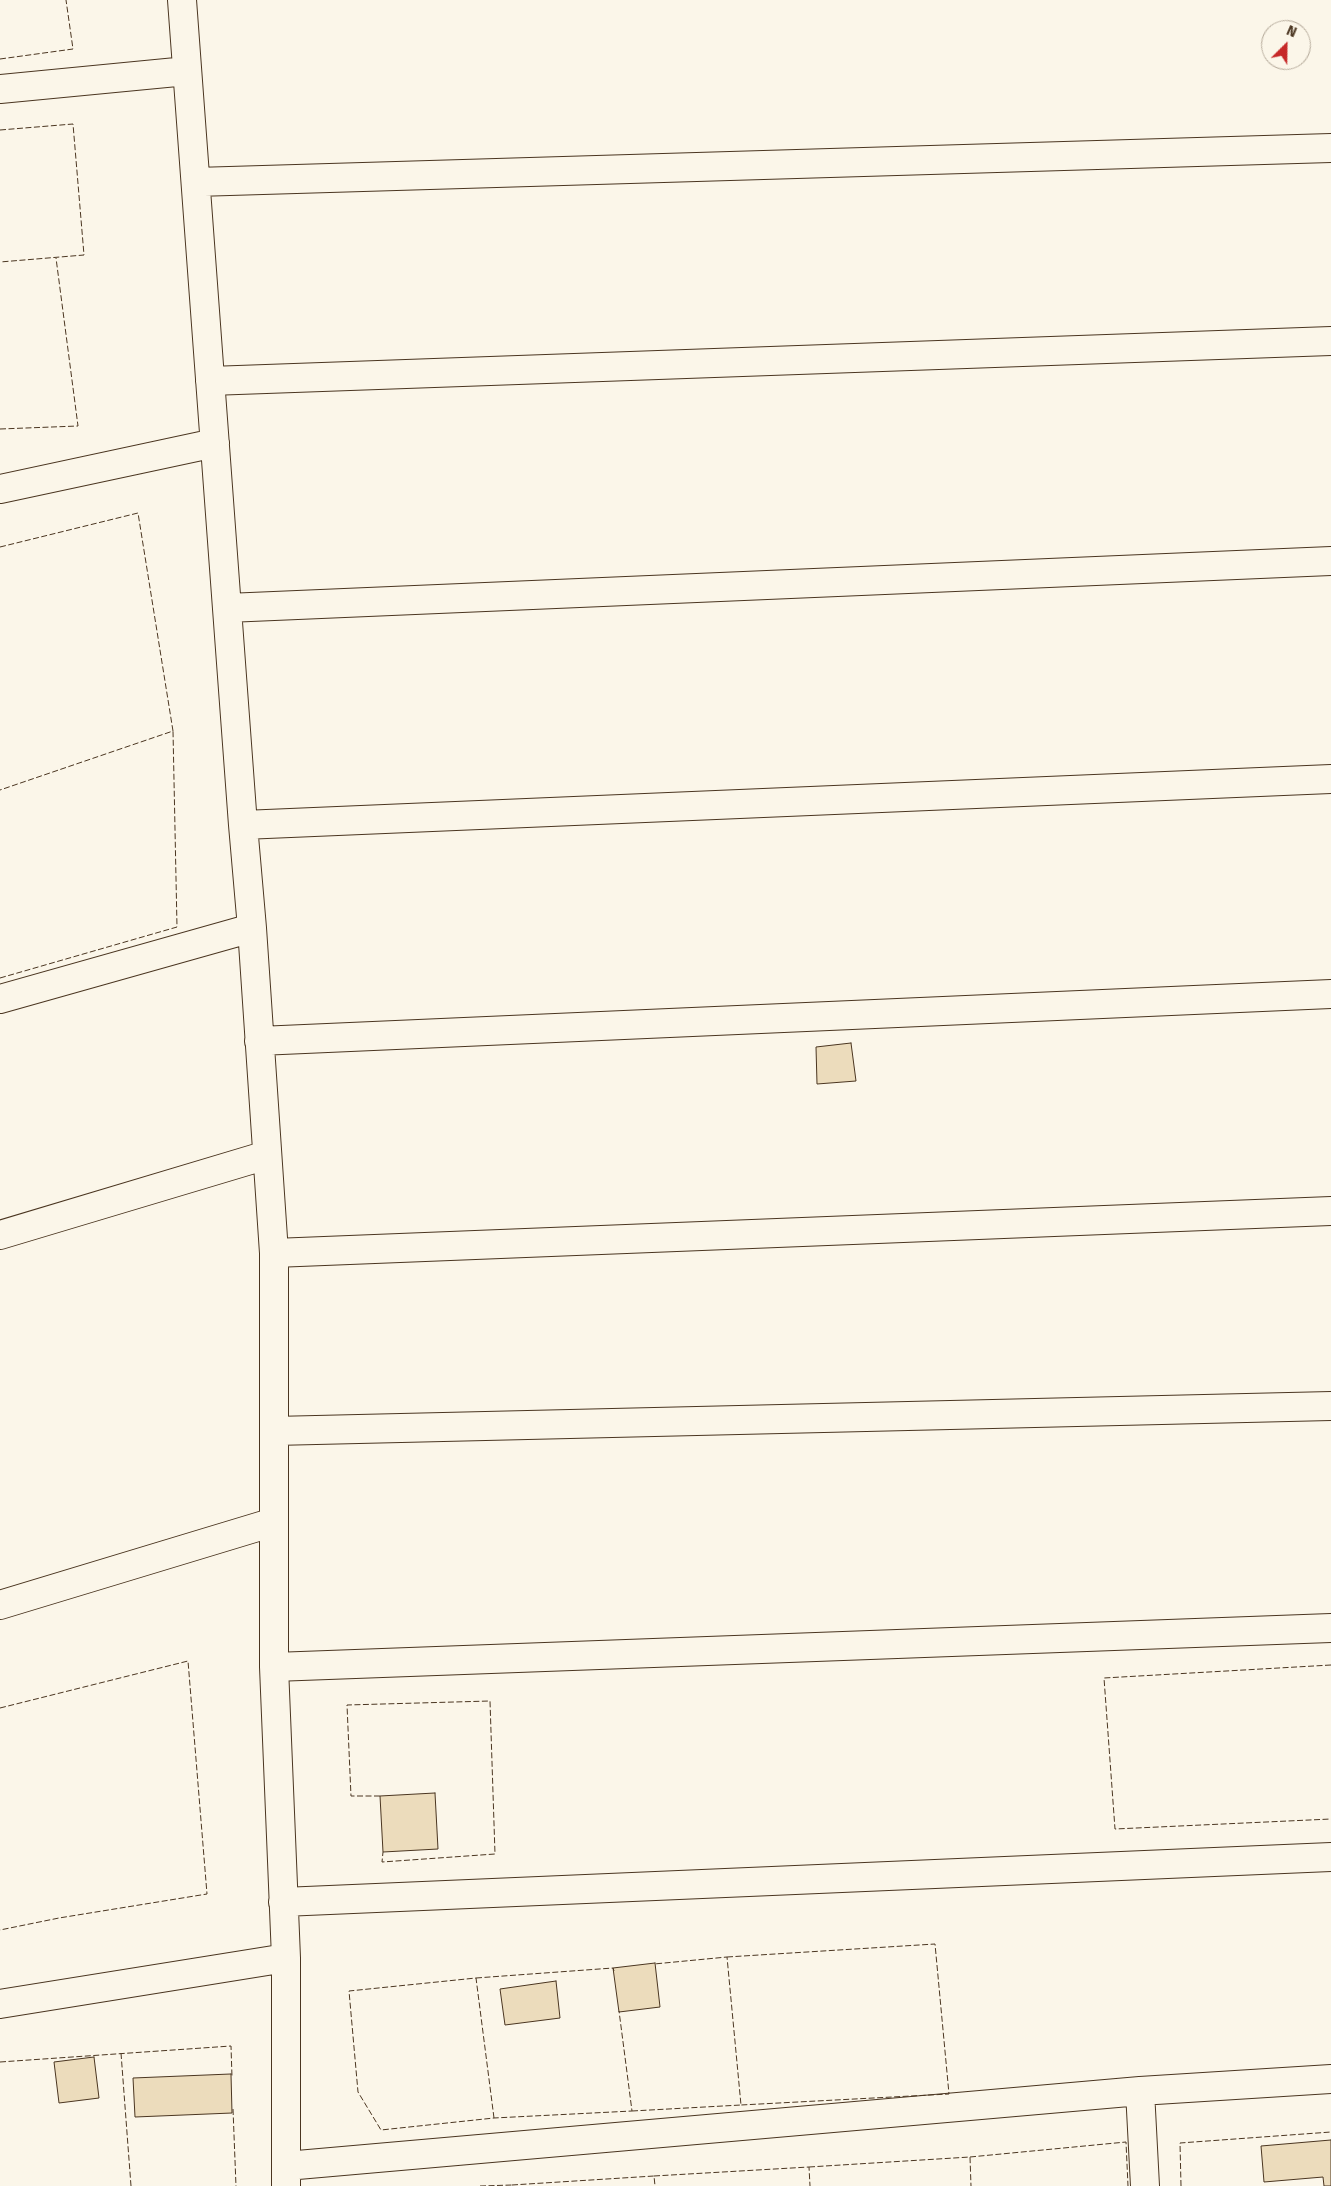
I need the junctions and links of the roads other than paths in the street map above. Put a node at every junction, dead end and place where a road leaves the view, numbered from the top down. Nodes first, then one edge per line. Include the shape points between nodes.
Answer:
1 (182, 0) edge
2 (188, 71) junction
3 (0, 90) edge
4 (1331, 148) edge
5 (196, 182) junction
6 (1331, 341) edge
7 (210, 381) junction
8 (214, 443) junction
9 (0, 489) edge
10 (1331, 561) edge
11 (227, 608) junction
12 (1331, 779) edge
13 (243, 826) junction
14 (252, 928) junction
15 (1331, 994) edge
16 (0, 999) edge
17 (258, 1041) junction
18 (267, 1155) junction
19 (1331, 1211) edge
20 (0, 1235) edge
21 (274, 1253) junction
22 (1331, 1406) edge
23 (274, 1431) junction
24 (274, 1522) junction
25 (0, 1606) edge
26 (1331, 1628) edge
27 (274, 1667) junction
28 (1331, 1857) edge
29 (284, 1902) junction
30 (286, 1958) junction
31 (0, 2004) edge
32 (1331, 2079) edge
33 (1140, 2091) junction
34 (286, 2176) edge
35 (1145, 2186) edge

1 - 2 street
2 - 3 street
2 - 5 street
4 - 5 street
5 - 7 street
6 - 7 street
7 - 8 street
8 - 9 street
8 - 11 street
10 - 11 street
11 - 13 street
12 - 13 street
13 - 14 street
14 - 16 street
14 - 17 street
15 - 17 street
17 - 18 street
18 - 20 street
18 - 21 street
19 - 21 street
21 - 23 street
22 - 23 street
23 - 24 street
24 - 25 street
24 - 27 street
26 - 27 street
27 - 29 street
28 - 29 street
29 - 30 street
30 - 31 street
30 - 34 street
32 - 33 street
33 - 34 street
33 - 35 street

